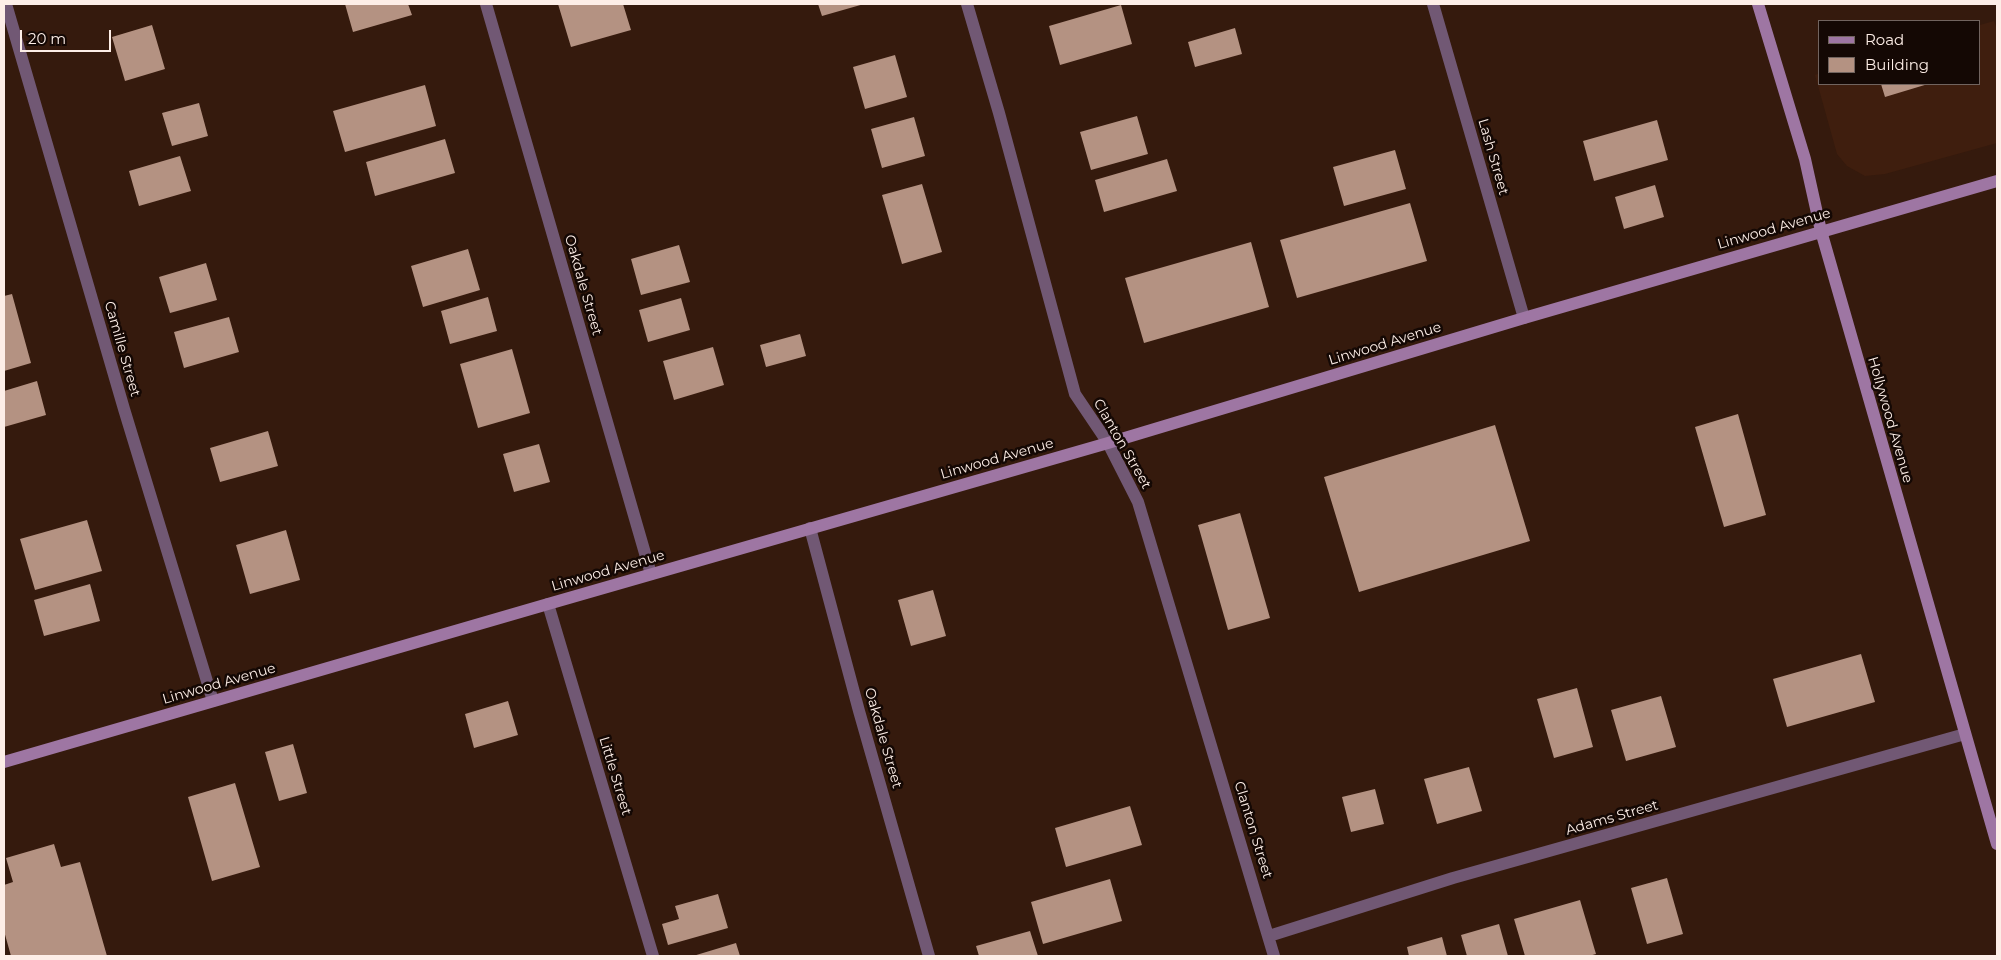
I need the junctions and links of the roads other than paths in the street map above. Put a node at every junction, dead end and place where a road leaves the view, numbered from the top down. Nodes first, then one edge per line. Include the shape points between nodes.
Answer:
1 (6, 4) edge
2 (486, 4) edge
3 (967, 4) edge
4 (1433, 4) edge
5 (1758, 4) edge
6 (1997, 181) edge
7 (1821, 231) junction
8 (1524, 318) junction
9 (1108, 444) junction
10 (810, 528) junction
11 (651, 574) junction
12 (548, 604) junction
13 (213, 702) junction
14 (1965, 734) junction
15 (4, 762) edge
16 (1997, 844) edge
17 (1269, 936) junction
18 (653, 956) edge
19 (929, 956) edge
20 (1274, 956) edge

1 - 13 street, Camille Street
2 - 11 street, Oakdale Street
3 - 9 street, Clanton Street via 1075,394
4 - 8 street, Lash Street
5 - 7 main road, Hollywood Avenue via 1805,159
6 - 7 main road, Linwood Avenue
7 - 8 main road, Linwood Avenue
7 - 14 main road, Hollywood Avenue
8 - 9 main road, Linwood Avenue
9 - 10 main road, Linwood Avenue
9 - 17 street, Clanton Street via 1138,502
10 - 11 main road, Linwood Avenue
10 - 19 street, Oakdale Street
11 - 12 main road, Linwood Avenue
12 - 13 main road, Linwood Avenue
12 - 18 street, Little Street
13 - 15 main road, Linwood Avenue
14 - 16 main road, Hollywood Avenue
14 - 17 street, Adams Street via 1463,876
17 - 20 street, Clanton Street

